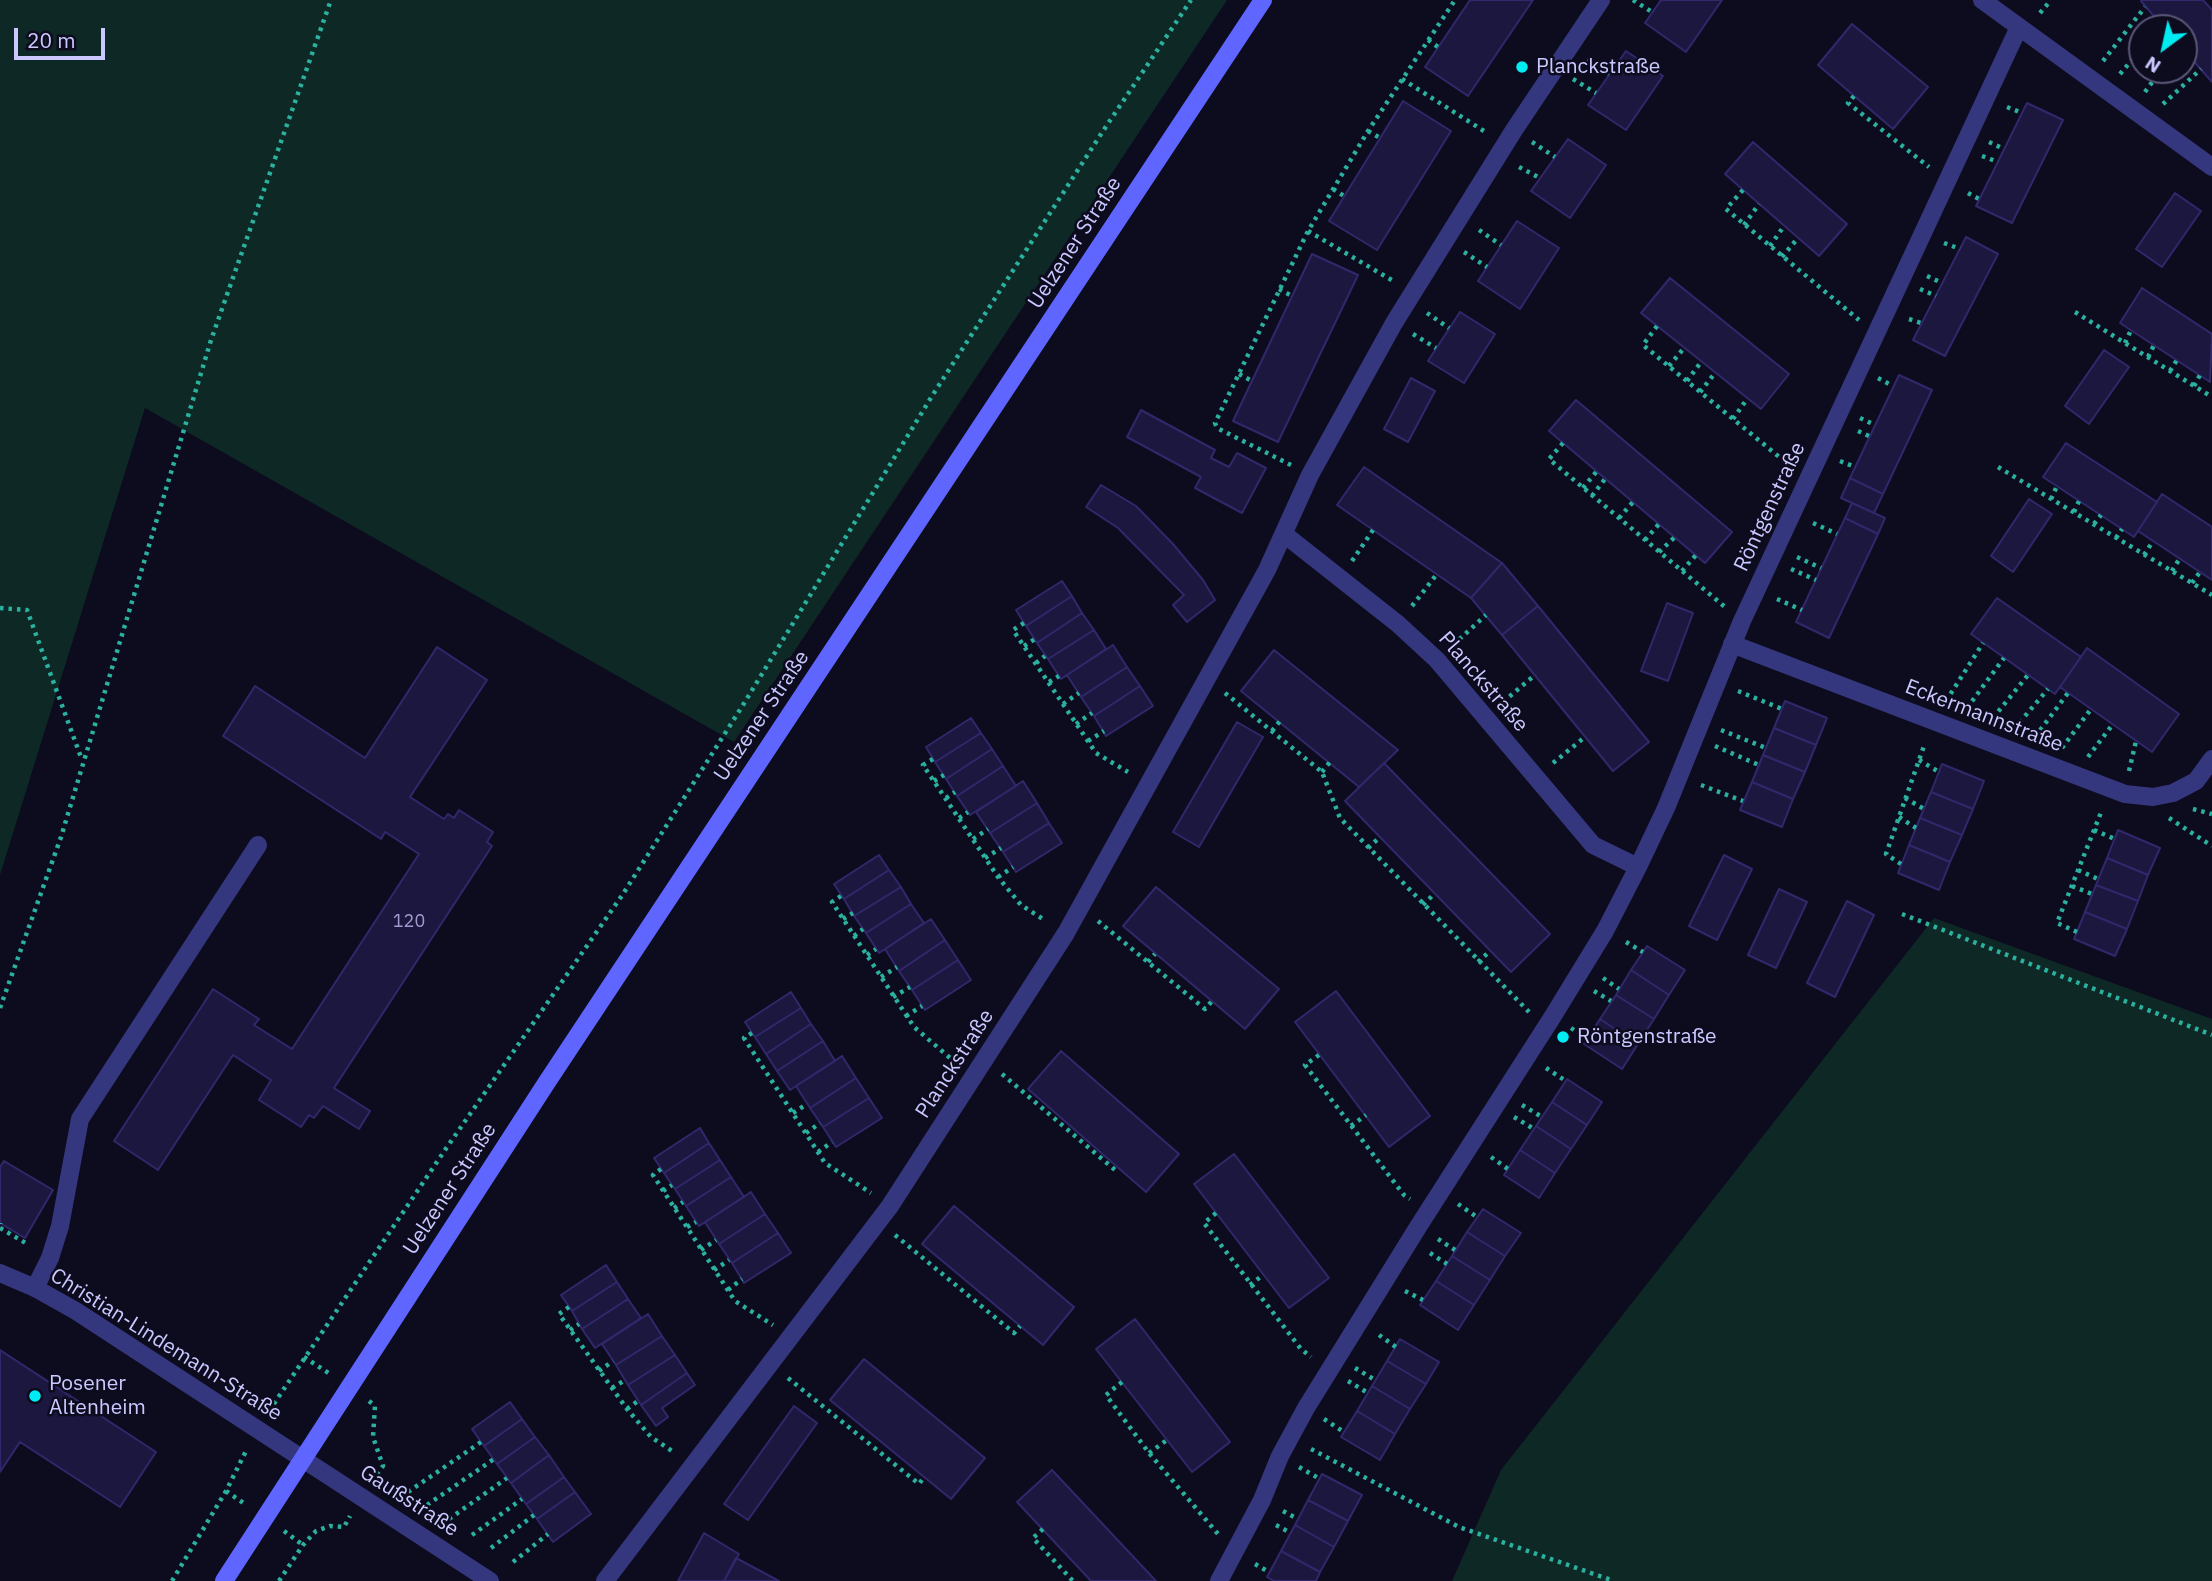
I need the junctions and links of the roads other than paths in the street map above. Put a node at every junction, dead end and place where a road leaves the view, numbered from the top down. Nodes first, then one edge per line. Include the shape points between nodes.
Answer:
1 (1263, 0) edge
2 (1601, 0) edge
3 (1982, 0) edge
4 (2019, 27) junction
5 (2212, 167) edge
6 (1284, 534) junction
7 (1732, 644) junction
8 (2212, 760) edge
9 (258, 845) dead end
10 (1638, 867) junction
11 (0, 1273) edge
12 (35, 1288) junction
13 (304, 1460) junction
14 (224, 1581) edge
15 (490, 1581) edge
16 (606, 1581) edge
17 (1220, 1581) edge

1 - 13 main road, Uelzener Straße via 547,1082
2 - 6 street, Planckstraße via 1412,292 1310,475
3 - 4 street
4 - 5 street
4 - 7 street, Röntgenstraße
6 - 10 street, Planckstraße via 1437,660 1594,845
6 - 16 street, Planckstraße via 1066,933 890,1206
7 - 8 street, Eckermannstraße via 2135,796 2173,793 2196,781
7 - 10 street, Röntgenstraße
9 - 12 street via 80,1119 60,1226
10 - 17 street, Röntgenstraße via 1605,931 1329,1370 1290,1437
11 - 12 street, Christian-Lindemann-Straße
12 - 13 street, Christian-Lindemann-Straße
13 - 14 main road, Uelzener Straße
13 - 15 street, Gaußstraße

